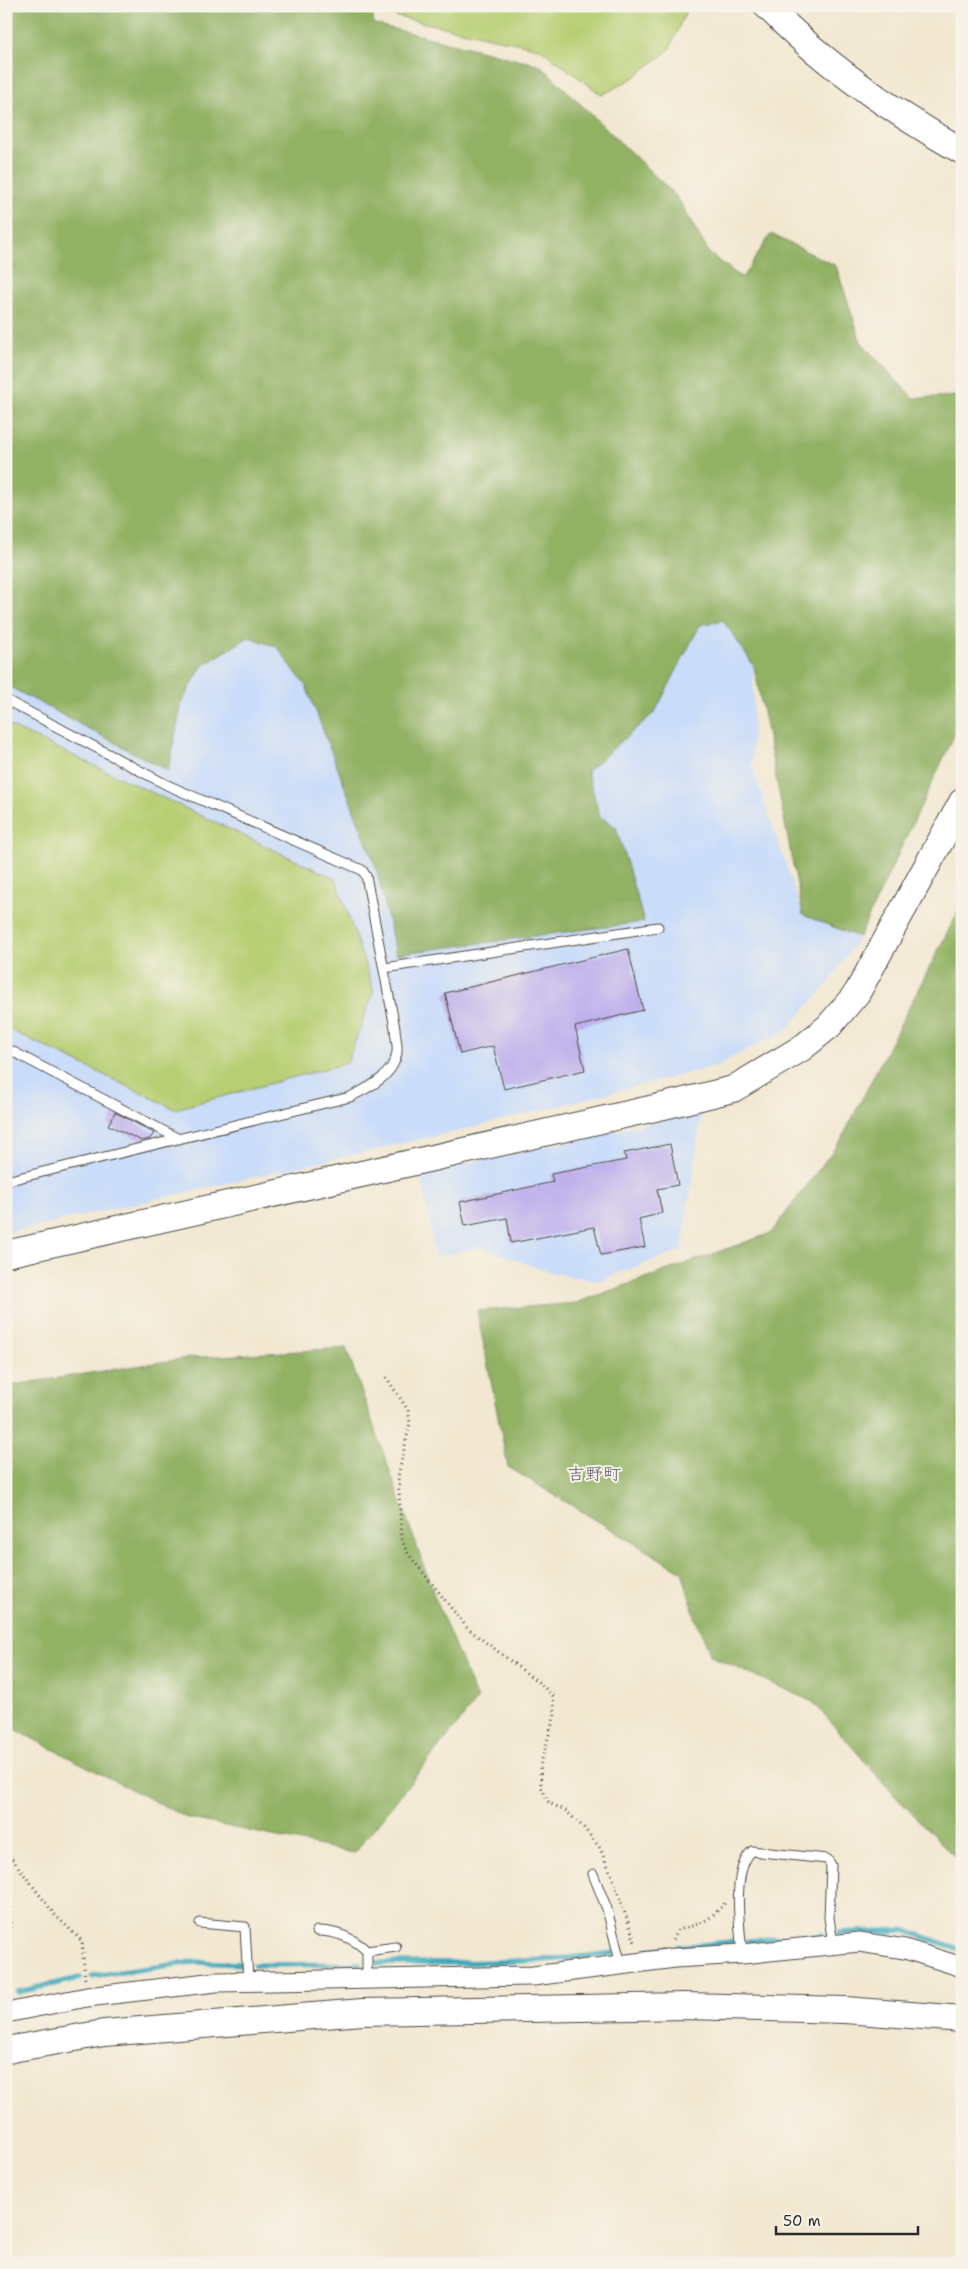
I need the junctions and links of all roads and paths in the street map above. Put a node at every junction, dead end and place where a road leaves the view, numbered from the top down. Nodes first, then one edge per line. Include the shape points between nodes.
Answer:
1 (767, 6) edge
2 (962, 151) edge
3 (6, 700) edge
4 (962, 802) edge
5 (658, 927) dead end
6 (384, 968) junction
7 (6, 1048) edge
8 (179, 1138) junction
9 (6, 1181) edge
10 (6, 1254) edge
11 (386, 1376) dead end
12 (6, 1851) edge
13 (592, 1874) dead end
14 (738, 1887) junction
15 (12, 1900) dead end
16 (200, 1923) dead end
17 (317, 1931) dead end
18 (833, 1944) junction
19 (396, 1947) dead end
20 (367, 1951) junction
21 (742, 1954) junction
22 (675, 1958) junction
23 (641, 1962) junction
24 (621, 1965) junction
25 (962, 1967) edge
26 (368, 1979) junction
27 (248, 1981) junction
28 (87, 1997) junction
29 (9, 2012) edge
30 (962, 2019) edge
31 (6, 2050) edge

1 - 2 street via 855,83
3 - 6 lane via 167,785 362,870 366,876
4 - 10 street via 857,992 829,1026 802,1048 733,1089
5 - 6 lane
6 - 8 lane via 397,1053 388,1071 375,1084 350,1097
7 - 8 lane
8 - 9 lane
11 - 23 path via 408,1410 410,1423 398,1477 402,1539 406,1552 468,1629 553,1696 555,1714 540,1766 541,1787 549,1803 565,1810 600,1848
12 - 28 path via 55,1915 82,1941
13 - 24 lane via 607,1909
14 - 18 lane via 746,1857 752,1851 827,1860 831,1865 829,1918
14 - 21 lane
14 - 22 path via 714,1916 702,1924 678,1930 672,1938
15 - 29 path
16 - 27 lane via 245,1926
17 - 20 lane via 331,1931 357,1941
18 - 21 street
18 - 25 street via 859,1942 905,1949
19 - 20 lane
20 - 26 lane
21 - 22 street
22 - 23 street
23 - 24 street
24 - 26 street via 533,1976
26 - 27 street
27 - 28 street
28 - 29 street
30 - 31 street via 845,2010 685,2006 362,2012 104,2033

